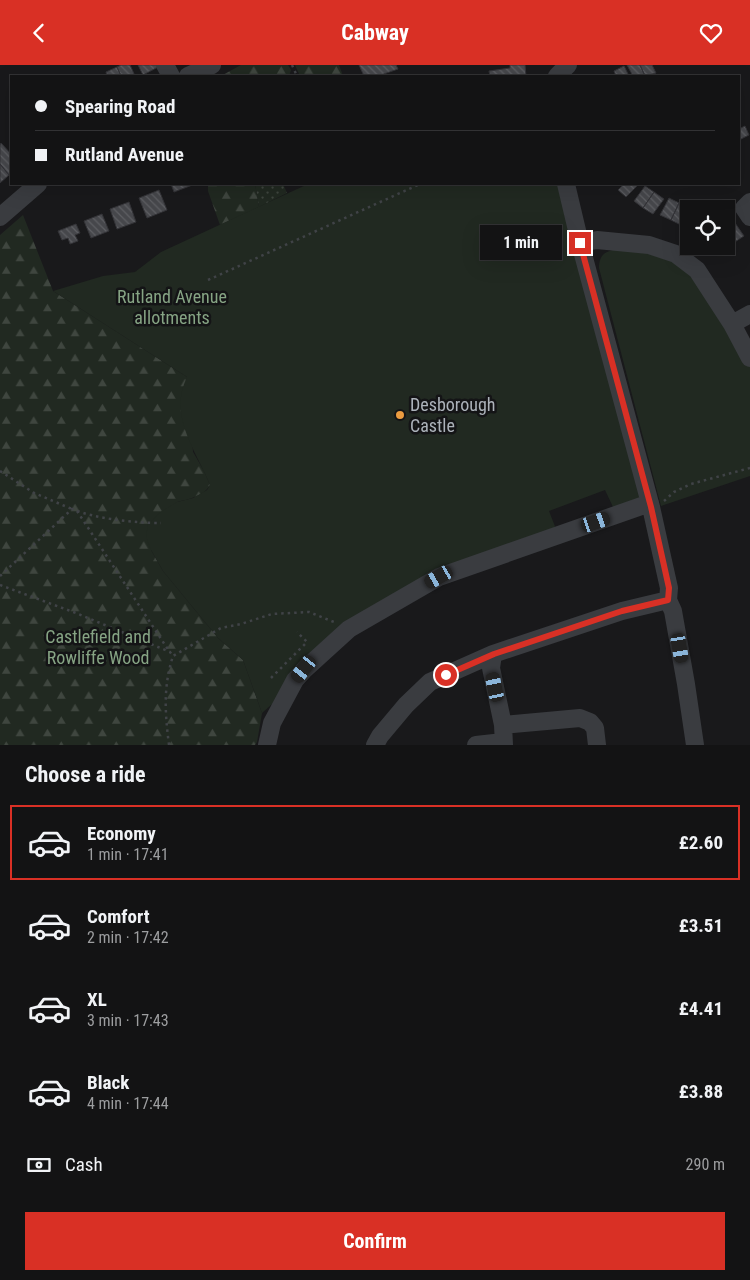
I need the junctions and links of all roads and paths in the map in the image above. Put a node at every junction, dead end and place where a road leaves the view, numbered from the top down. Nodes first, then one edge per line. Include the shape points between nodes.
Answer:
1 (212, 65) edge
2 (568, 65) edge
3 (190, 75) edge
4 (558, 75) edge
5 (37, 185) edge
6 (418, 185) edge
7 (566, 185) edge
8 (750, 203) edge
9 (0, 217) edge
10 (750, 217) edge
11 (580, 243) junction
12 (208, 280) dead end
13 (750, 314) edge
14 (732, 324) junction
15 (750, 358) edge
16 (750, 468) edge
17 (0, 471) edge
18 (651, 505) junction
19 (72, 509) junction
20 (77, 511) junction
21 (161, 523) dead end
22 (0, 576) edge
23 (0, 585) edge
24 (668, 600) junction
25 (349, 629) junction
26 (297, 632) dead end
27 (170, 652) junction
28 (173, 656) junction
29 (492, 661) junction
30 (271, 678) dead end
31 (503, 737) edge
32 (169, 745) edge
33 (267, 745) edge
34 (376, 745) edge
35 (476, 745) edge
36 (596, 745) edge
37 (695, 745) edge

1 - 3 street
2 - 4 street
5 - 9 street
6 - 12 path
7 - 11 street
8 - 10 street via 744,208
11 - 14 street via 597,240 649,245 676,254 697,270
11 - 18 street
13 - 14 street
14 - 15 street
16 - 18 path via 691,484 674,492 666,501
17 - 19 path via 34,493
18 - 24 street via 669,588
18 - 25 street via 439,577
19 - 20 path
19 - 22 path
20 - 21 path
20 - 27 path
23 - 27 path
24 - 29 street via 622,611
24 - 37 street via 675,620
25 - 28 path via 309,612 272,614 222,628
25 - 33 street via 295,680 272,723
26 - 30 path via 307,641
27 - 28 path
28 - 32 path via 168,671 165,713
29 - 31 street
29 - 34 street via 430,682 406,705
31 - 35 street
31 - 36 street via 580,718 595,728

